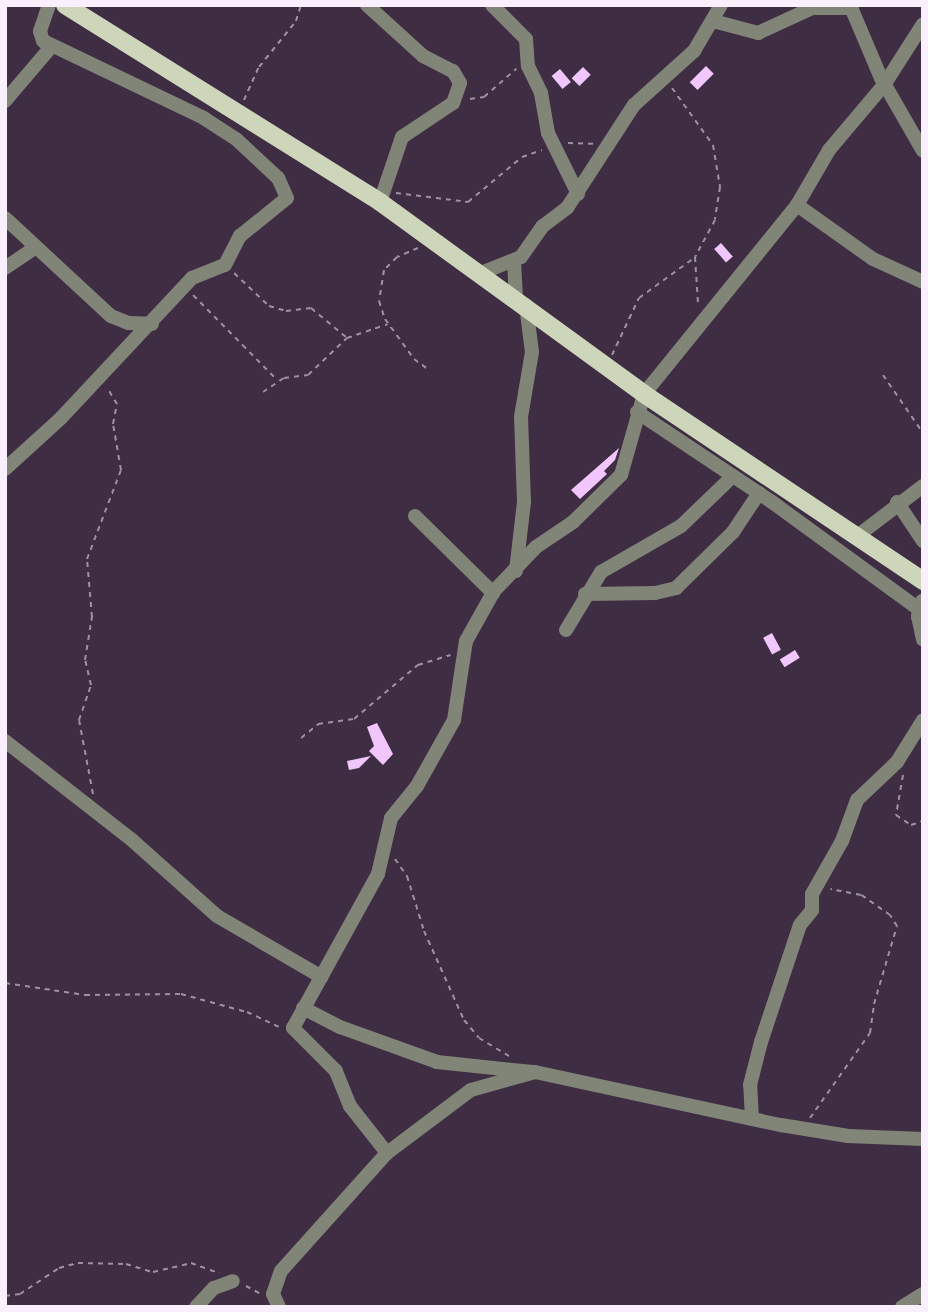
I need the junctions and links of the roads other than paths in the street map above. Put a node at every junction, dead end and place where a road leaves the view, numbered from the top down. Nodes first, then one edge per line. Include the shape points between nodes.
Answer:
1 (49, 5) edge
2 (65, 5) edge
3 (367, 5) edge
4 (492, 5) edge
5 (721, 5) edge
6 (851, 7) edge
7 (713, 21) junction
8 (923, 24) edge
9 (51, 47) junction
10 (884, 85) junction
11 (5, 102) edge
12 (923, 151) edge
13 (578, 194) junction
14 (382, 196) junction
15 (797, 205) junction
16 (5, 218) edge
17 (35, 248) junction
18 (514, 261) junction
19 (5, 268) edge
20 (481, 273) junction
21 (923, 282) edge
22 (521, 302) junction
23 (152, 324) junction
24 (644, 394) junction
25 (637, 412) junction
26 (5, 469) edge
27 (733, 476) junction
28 (923, 486) edge
29 (759, 494) junction
30 (897, 502) junction
31 (415, 516) dead end
32 (856, 537) junction
33 (923, 541) edge
34 (516, 571) junction
35 (923, 582) edge
36 (493, 593) junction
37 (585, 594) junction
38 (921, 605) edge
39 (566, 630) dead end
40 (923, 639) edge
41 (923, 720) edge
42 (5, 741) edge
43 (322, 977) junction
44 (302, 1010) junction
45 (533, 1072) junction
46 (752, 1119) junction
47 (923, 1139) edge
48 (387, 1153) junction
49 (233, 1281) dead end
50 (923, 1294) edge
51 (196, 1307) edge
52 (279, 1307) edge
53 (902, 1307) edge

1 - 9 street via 40,31
2 - 14 main road
3 - 14 street via 423,56 453,71 460,83 456,99 402,137
4 - 13 street via 501,19 526,39 552,146
5 - 7 street
6 - 7 street via 811,8 758,33
6 - 10 street
7 - 13 street via 694,51 634,105
8 - 10 street
9 - 11 street
9 - 23 street via 204,118 236,139 286,190 283,206 240,236 225,265 204,271 188,283
10 - 12 street
10 - 15 street via 842,131
13 - 18 street
14 - 20 main road
15 - 21 street via 873,259
15 - 24 street
16 - 17 street
17 - 19 street
17 - 23 street via 111,316 128,323
18 - 20 street
18 - 22 street
20 - 22 main road
22 - 24 main road
22 - 34 street via 533,352 521,417 524,495
23 - 26 street
24 - 25 street
24 - 32 main road
25 - 27 street
25 - 34 street via 621,475 573,522 541,543
27 - 29 street
27 - 37 street via 681,526 601,572
28 - 30 street
29 - 37 street via 733,532 676,588 655,593
29 - 38 street
30 - 32 street
30 - 33 street
31 - 36 street
32 - 35 main road
34 - 36 street
36 - 43 street via 461,653 456,715 417,786 391,818 378,874
37 - 39 street
38 - 40 street
41 - 46 street via 900,758 857,800 842,841 811,896 812,910 800,925 761,1042 750,1084
42 - 43 street via 217,916
43 - 44 street
44 - 45 street via 412,1055
44 - 48 street via 293,1029 336,1071 366,1131
45 - 46 street
45 - 48 street via 471,1090
46 - 47 street
48 - 52 street via 281,1271 273,1294
49 - 51 street via 214,1288
50 - 53 street

